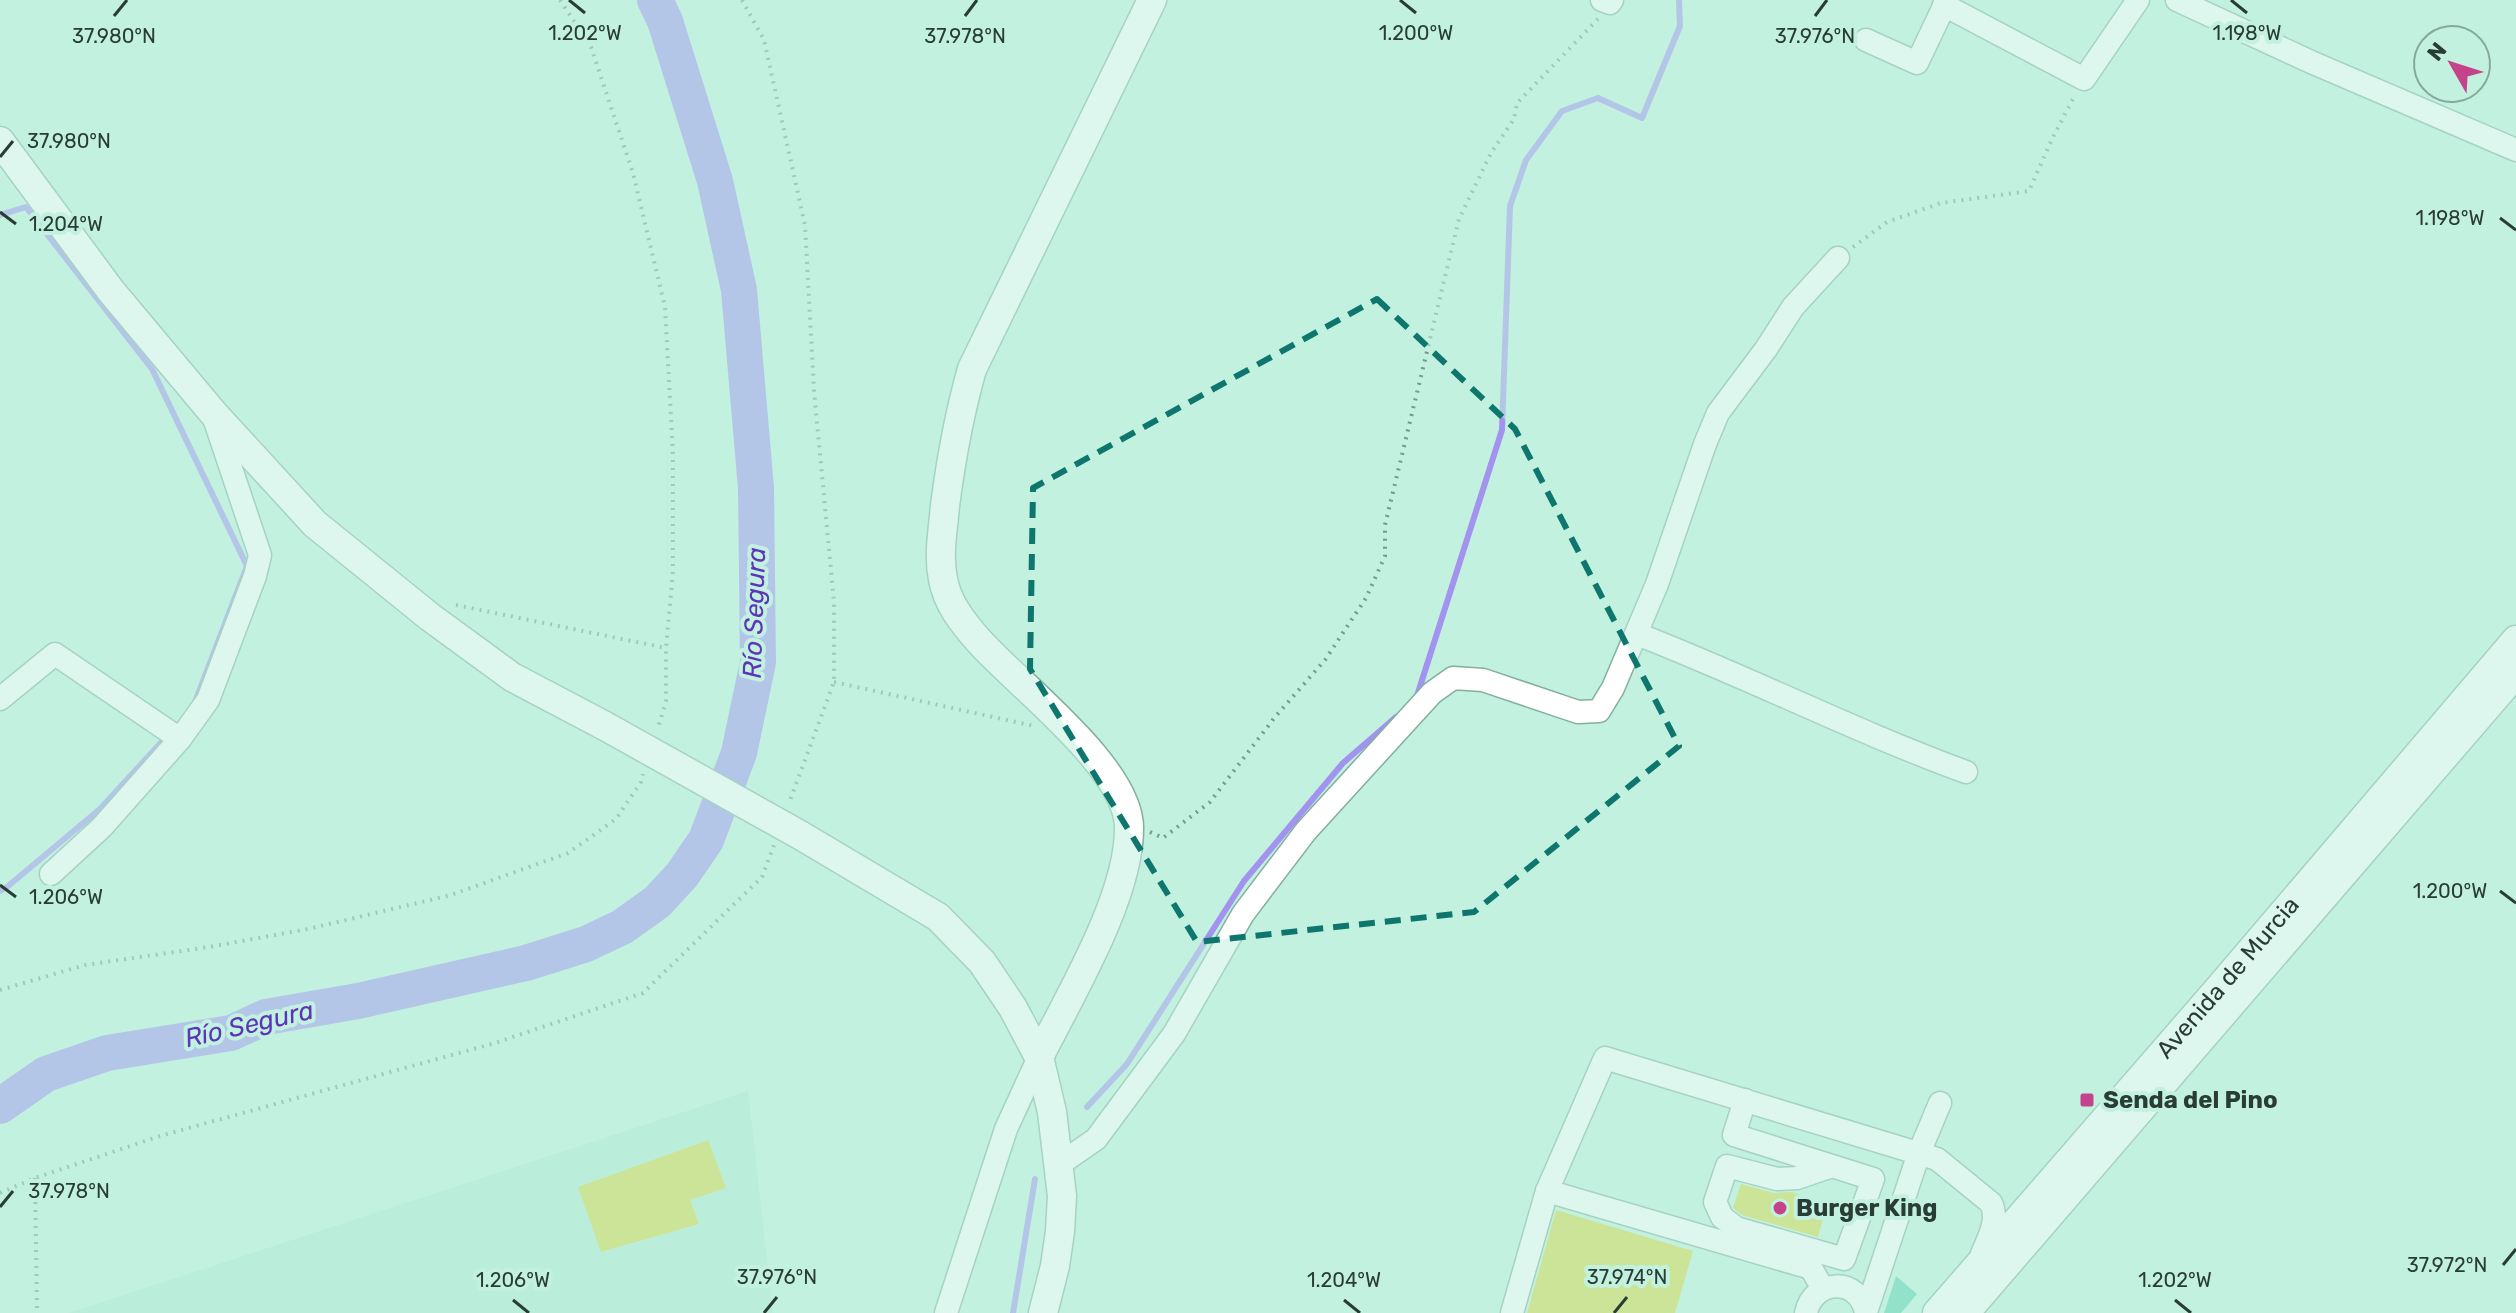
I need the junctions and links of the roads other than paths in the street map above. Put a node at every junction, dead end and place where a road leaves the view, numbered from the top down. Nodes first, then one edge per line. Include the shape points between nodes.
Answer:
1 (1152, 0) edge
2 (2138, 0) edge
3 (2177, 0) edge
4 (1946, 3) edge
5 (1866, 40) dead end
6 (0, 141) edge
7 (2516, 150) edge
8 (1838, 258) road end
9 (210, 409) junction
10 (1637, 634) junction
11 (2516, 640) edge
12 (2516, 673) edge
13 (0, 699) edge
14 (180, 739) junction
15 (1966, 772) dead end
16 (51, 874) dead end
17 (1039, 1057) junction
18 (2157, 1075) junction
19 (1745, 1100) junction
20 (1940, 1103) dead end
21 (2094, 1147) junction
22 (1919, 1153) junction
23 (1060, 1164) junction
24 (1832, 1166) junction
25 (1547, 1191) junction
26 (1867, 1195) junction
27 (1902, 1203) junction
28 (1977, 1265) junction
29 (1823, 1289) junction
30 (1866, 1312) edge
31 (946, 1313) edge
32 (1043, 1313) edge
33 (1512, 1313) edge
34 (1806, 1313) edge
35 (1937, 1313) edge
36 (1965, 1313) edge

1 - 17 main road via 972,369 951,455 941,555 951,603 992,656 1104,769 1122,797 1129,823 1119,885
2 - 4 street via 2084,79
3 - 7 street
4 - 5 street via 1917,63
6 - 9 main road via 111,291
8 - 10 street via 1793,307 1718,413
9 - 14 street via 260,555 208,700
9 - 17 main road, bridge via 315,524 512,677 938,917 982,962
10 - 15 street
10 - 23 street via 1599,711 1578,712 1483,680 1453,678 1432,693 1306,831 1243,914 1174,1034 1096,1139
11 - 18 main road, Avenida de Murcia
12 - 18 main road, Avenida de Murcia
13 - 14 street via 55,654
14 - 16 street via 102,827
17 - 23 main road
17 - 31 street via 1006,1129
18 - 21 main road, Avenida de Murcia
19 - 22 street
19 - 24 street via 1734,1135
19 - 25 street via 1605,1058
20 - 22 street
21 - 28 main road, Avenida de Murcia
21 - 36 main road, Avenida de Murcia
22 - 27 street
22 - 28 street via 1937,1159 1991,1203 1996,1213 1993,1227
23 - 32 main road via 1060,1231
24 - 26 street via 1873,1179
24 - 26 street via 1777,1179 1727,1166 1715,1202 1736,1228 1844,1259
25 - 29 street via 1811,1268
25 - 33 street
26 - 27 street
27 - 30 street
28 - 35 main road, Avenida de Murcia
29 - 30 street via 1852,1290
29 - 34 street via 1810,1300

